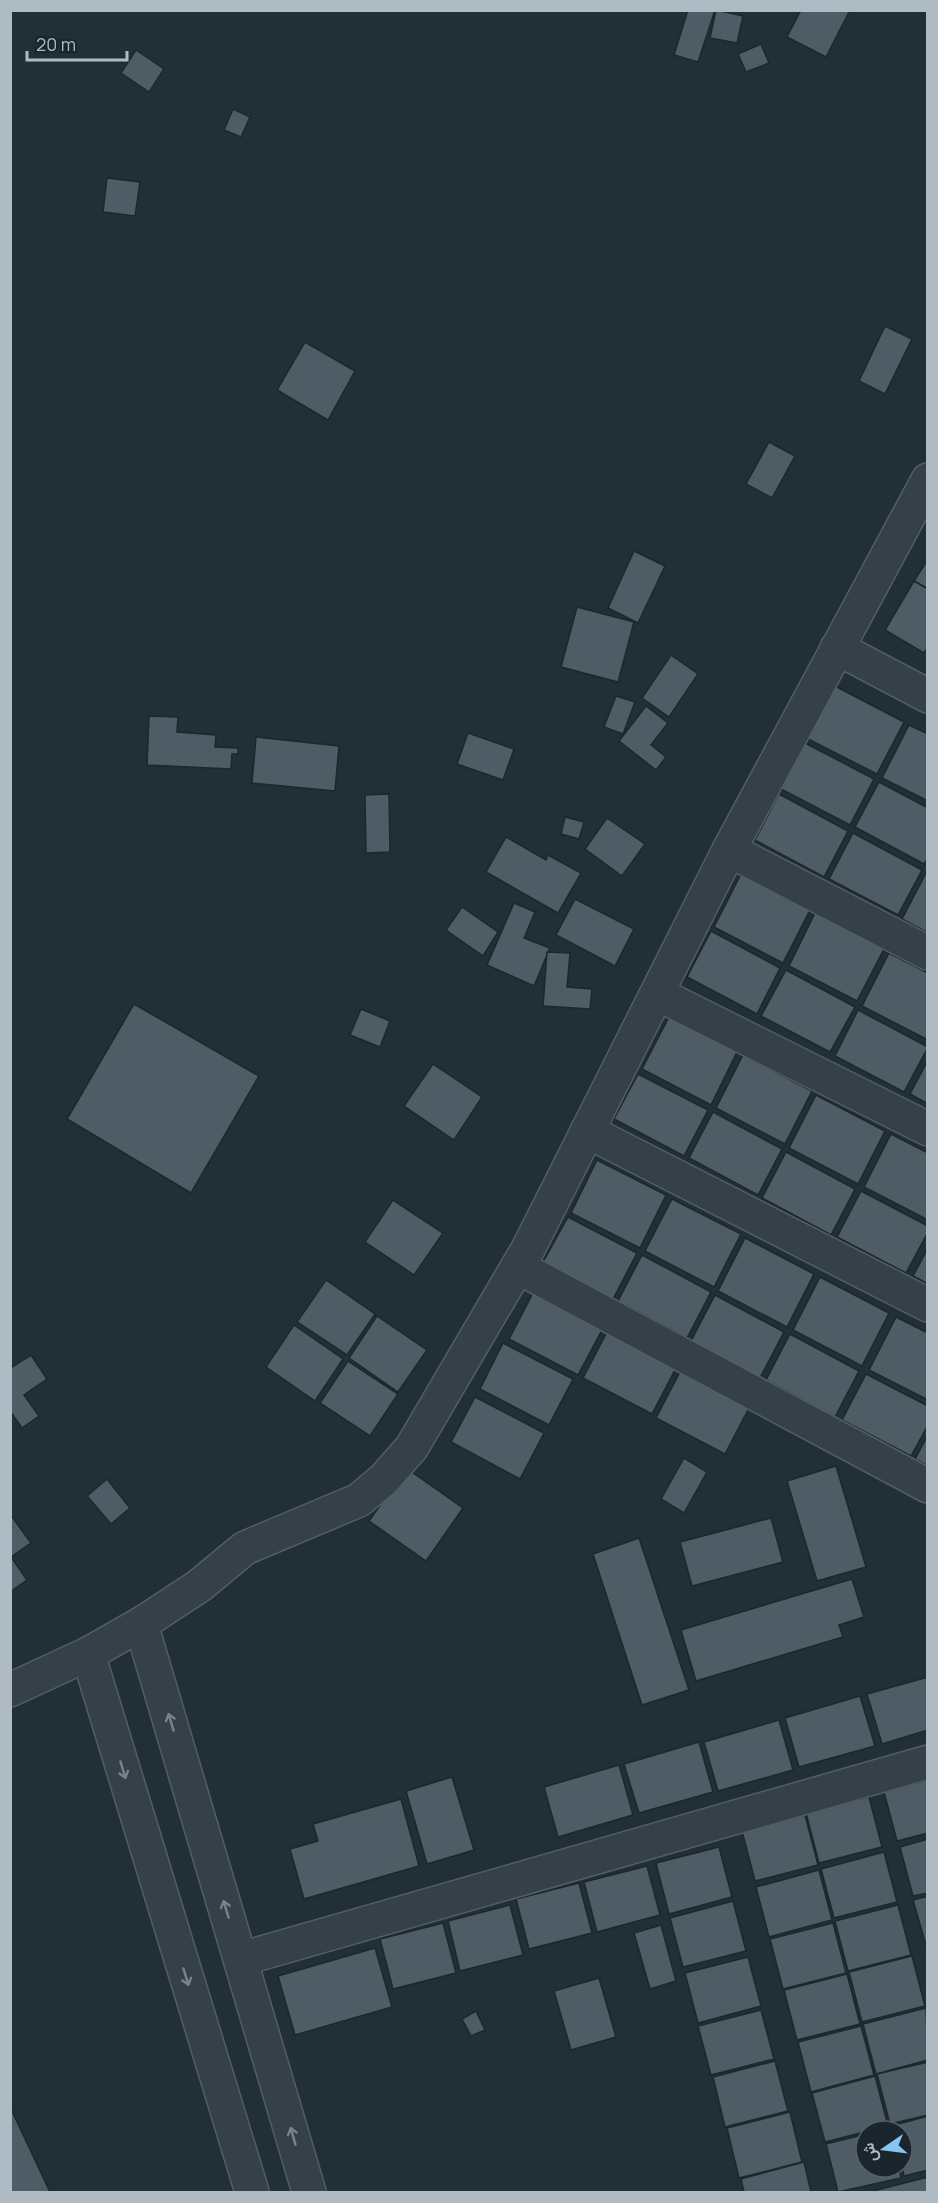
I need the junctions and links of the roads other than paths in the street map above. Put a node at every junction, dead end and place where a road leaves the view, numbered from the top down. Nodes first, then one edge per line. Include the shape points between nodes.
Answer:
1 (924, 494) edge
2 (837, 648) junction
3 (927, 696) edge
4 (729, 850) junction
5 (927, 953) edge
6 (658, 994) junction
7 (927, 1129) edge
8 (587, 1131) junction
9 (518, 1267) junction
10 (927, 1305) edge
11 (927, 1486) edge
12 (141, 1624) junction
13 (88, 1654) junction
14 (10, 1690) edge
15 (927, 1762) edge
16 (241, 1959) junction
17 (252, 2193) edge
18 (309, 2193) edge

1 - 2 street
2 - 3 street
2 - 4 street
4 - 5 street
4 - 6 street
6 - 7 street
6 - 8 street
8 - 9 street
8 - 10 street
9 - 11 street
9 - 12 street via 412,1447 384,1479 359,1500 245,1548 199,1586
12 - 13 street
16 -> 12 street
13 - 14 street
13 -> 17 street
15 - 16 street
18 -> 16 street

